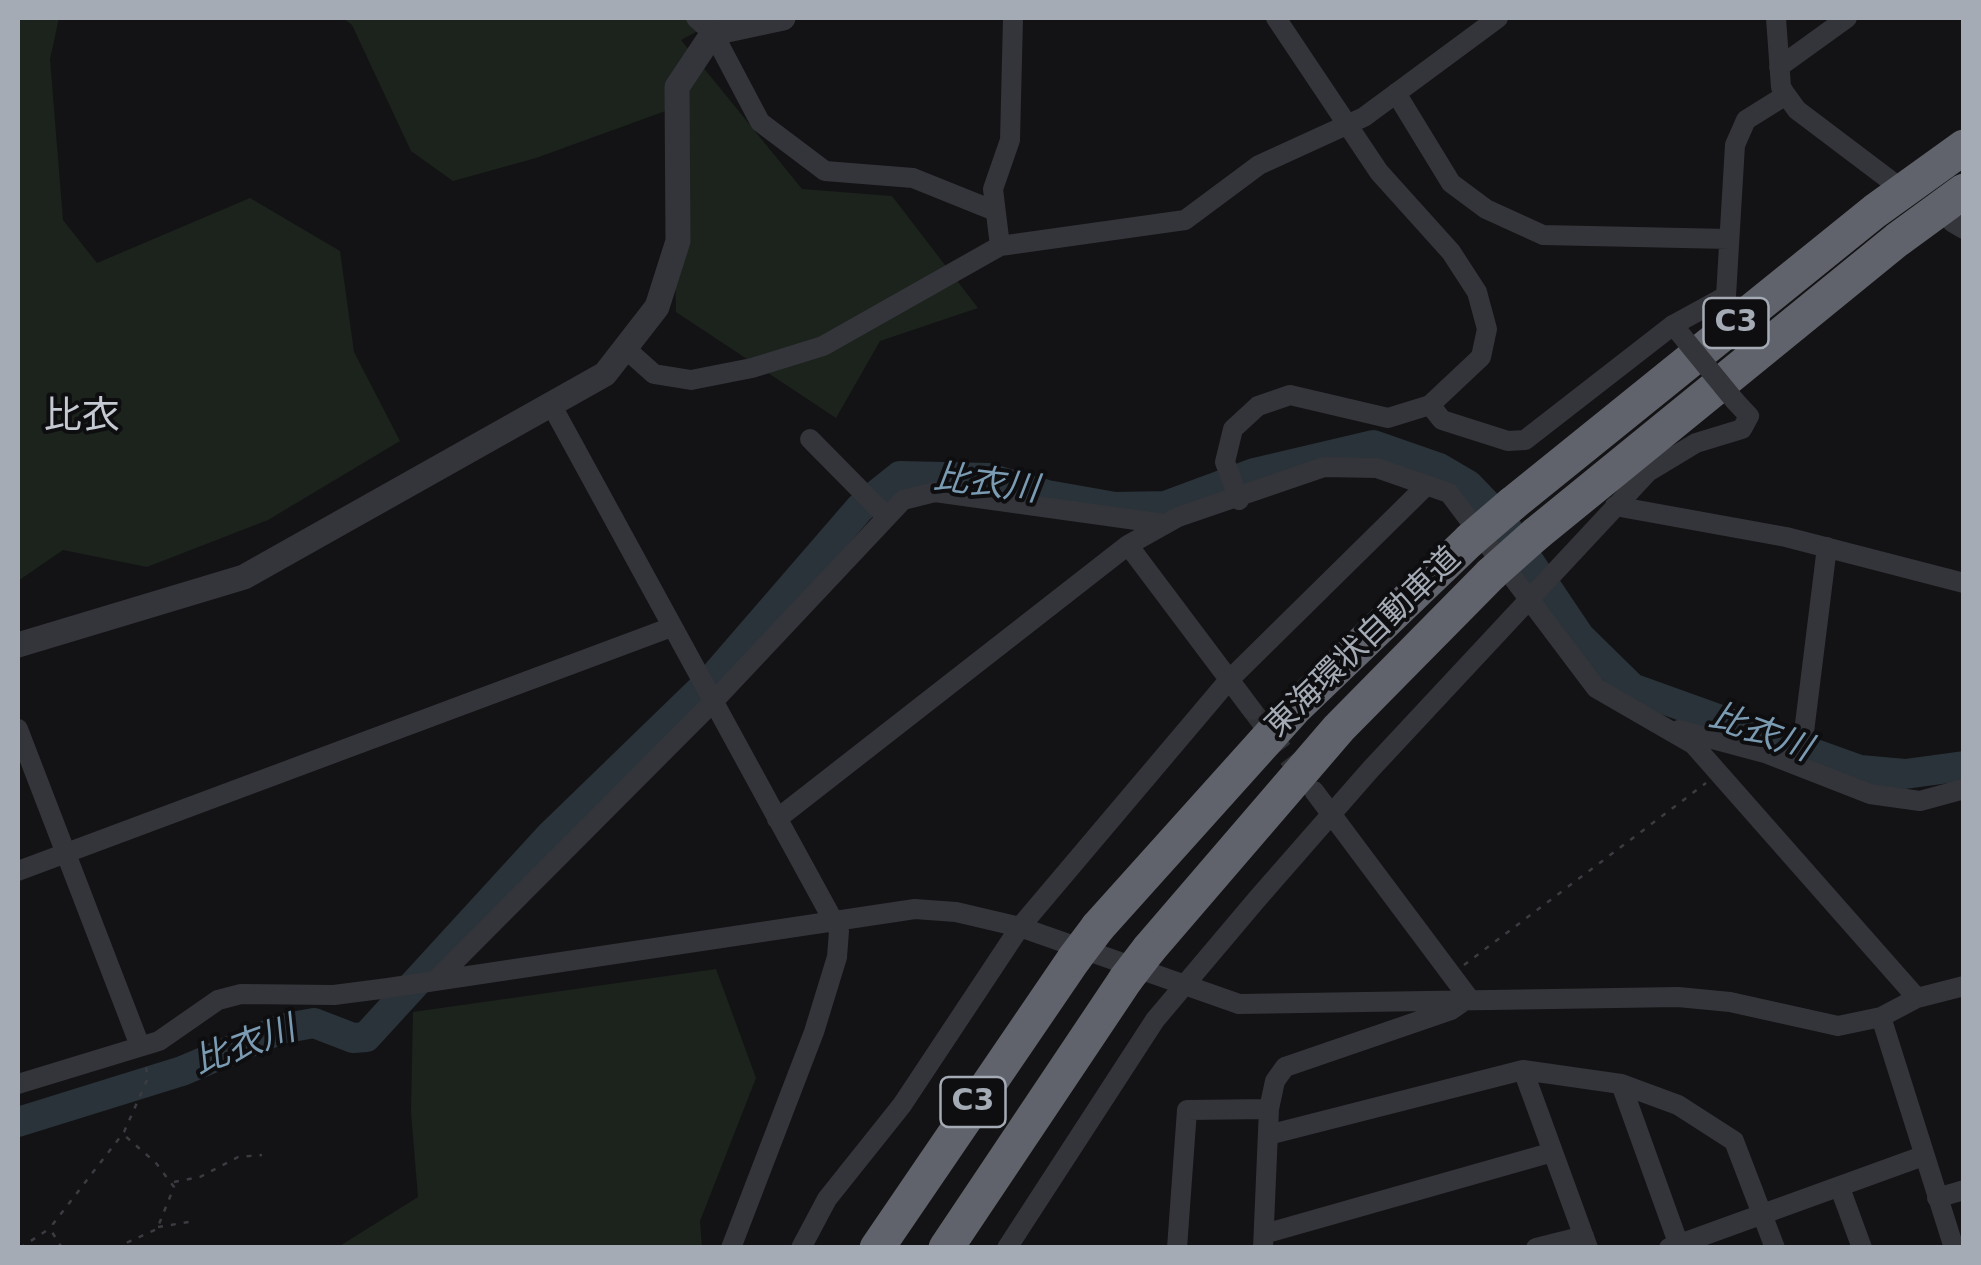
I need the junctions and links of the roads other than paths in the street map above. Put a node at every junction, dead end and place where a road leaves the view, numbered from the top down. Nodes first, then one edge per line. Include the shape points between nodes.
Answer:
1 (783, 18) edge
2 (1014, 18) edge
3 (1276, 18) edge
4 (1498, 18) edge
5 (1776, 18) edge
6 (1847, 18) edge
7 (704, 26) edge
8 (1779, 67) junction
9 (1396, 93) junction
10 (1786, 95) junction
11 (1346, 126) junction
12 (1964, 147) edge
13 (1891, 181) dead end
14 (995, 212) junction
15 (1960, 214) edge
16 (1730, 240) junction
17 (1000, 246) junction
18 (1674, 325) junction
19 (626, 349) junction
20 (1430, 404) junction
21 (552, 406) junction
22 (810, 439) dead end
23 (1427, 484) junction
24 (1239, 500) junction
25 (1615, 506) junction
26 (887, 517) junction
27 (1166, 524) junction
28 (1128, 545) junction
29 (1827, 548) junction
30 (1964, 583) edge
31 (1532, 601) junction
32 (670, 628) junction
33 (18, 644) edge
34 (1228, 681) junction
35 (712, 703) junction
36 (1252, 710) tunnel mouth
37 (1672, 728) junction
38 (18, 730) edge
39 (1794, 764) junction
40 (1964, 788) edge
41 (1314, 791) tunnel mouth
42 (1332, 814) junction
43 (777, 819) junction
44 (67, 852) junction
45 (18, 872) edge
46 (836, 921) junction
47 (1020, 927) junction
48 (438, 978) junction
49 (1964, 986) edge
50 (1186, 988) junction
51 (1468, 998) junction
52 (1917, 998) junction
53 (1881, 1016) junction
54 (140, 1046) junction
55 (1523, 1070) junction
56 (18, 1084) edge
57 (1621, 1084) junction
58 (1269, 1109) junction
59 (1268, 1136) junction
60 (1553, 1152) junction
61 (1923, 1156) junction
62 (1840, 1188) junction
63 (1964, 1190) edge
64 (1937, 1198) junction
65 (1764, 1216) junction
66 (1263, 1241) edge
67 (1586, 1242) edge
68 (1676, 1246) edge
69 (731, 1248) edge
70 (802, 1248) edge
71 (877, 1248) edge
72 (946, 1248) edge
73 (1007, 1248) edge
74 (1177, 1248) edge
75 (1536, 1248) edge
76 (1775, 1248) edge
77 (1862, 1248) edge
78 (1954, 1248) edge

1 - 7 street
2 - 14 street via 1010,140 995,177
3 - 11 street
4 - 9 street
5 - 8 street
6 - 8 street
7 - 14 street via 760,122 824,171 913,178
7 - 19 street via 678,87 678,241 657,306
8 - 10 street
9 - 11 street
9 - 16 street via 1451,183 1486,210 1543,235
10 - 13 street
10 - 16 street via 1746,120 1735,145
11 - 17 street via 1259,165 1185,220
11 - 20 street via 1451,252 1484,312 1481,357
12 - 71 highway, 東海環状自動車道 / C3, bridge via 1512,504 1294,709 1098,927
14 - 17 street
15 - 72 highway, 東海環状自動車道 / C3, bridge via 1852,276 1536,534 1339,728 1126,979
16 - 18 street via 1726,296
17 - 19 street via 823,346 752,368 691,380 654,374
18 - 20 street via 1525,440 1442,420
18 - 25 street, bridge via 1749,416 1742,429 1648,472
19 - 21 street via 605,374
20 - 24 street via 1388,418 1290,395 1258,406 1233,429 1225,462
21 - 32 street
21 - 33 street via 244,577
22 - 26 street
23 - 24 street via 1377,468 1324,467
23 - 31 street via 1449,493
23 - 34 street
24 - 27 street
25 - 29 street
25 - 31 street
26 - 27 street via 903,500 936,492
26 - 35 street
27 - 28 street
28 - 34 street
28 - 43 street
29 - 30 street
29 - 39 street via 1804,732
31 - 37 street via 1596,688
31 - 42 street
32 - 35 street
32 - 44 street
34 - 36 street
34 - 47 street
35 - 43 street
35 - 48 street
37 - 39 street
37 - 52 street
38 - 44 street
39 - 40 street via 1920,801
41 - 42 street
42 - 50 street
42 - 51 street
43 - 46 street
44 - 45 street
44 - 54 street
46 - 47 street via 915,908
46 - 48 street
46 - 69 street via 837,957 814,1032
47 - 50 street
47 - 70 street via 921,1078 828,1200
48 - 54 street via 334,995 240,994
49 - 52 street
50 - 51 street via 1238,1004
50 - 73 street via 1155,1020
51 - 53 street via 1678,997 1838,1026
51 - 58 street via 1451,1010 1285,1067
52 - 53 street
53 - 61 street
54 - 56 street
55 - 57 street
55 - 59 street
55 - 60 street
57 - 65 street via 1678,1105 1734,1141
57 - 68 street
58 - 59 street
58 - 74 street via 1187,1110
59 - 66 street
60 - 66 street
60 - 67 street
61 - 62 street
61 - 64 street
62 - 65 street
62 - 77 street
63 - 64 street
64 - 78 street
65 - 68 street
65 - 76 street
67 - 75 street

